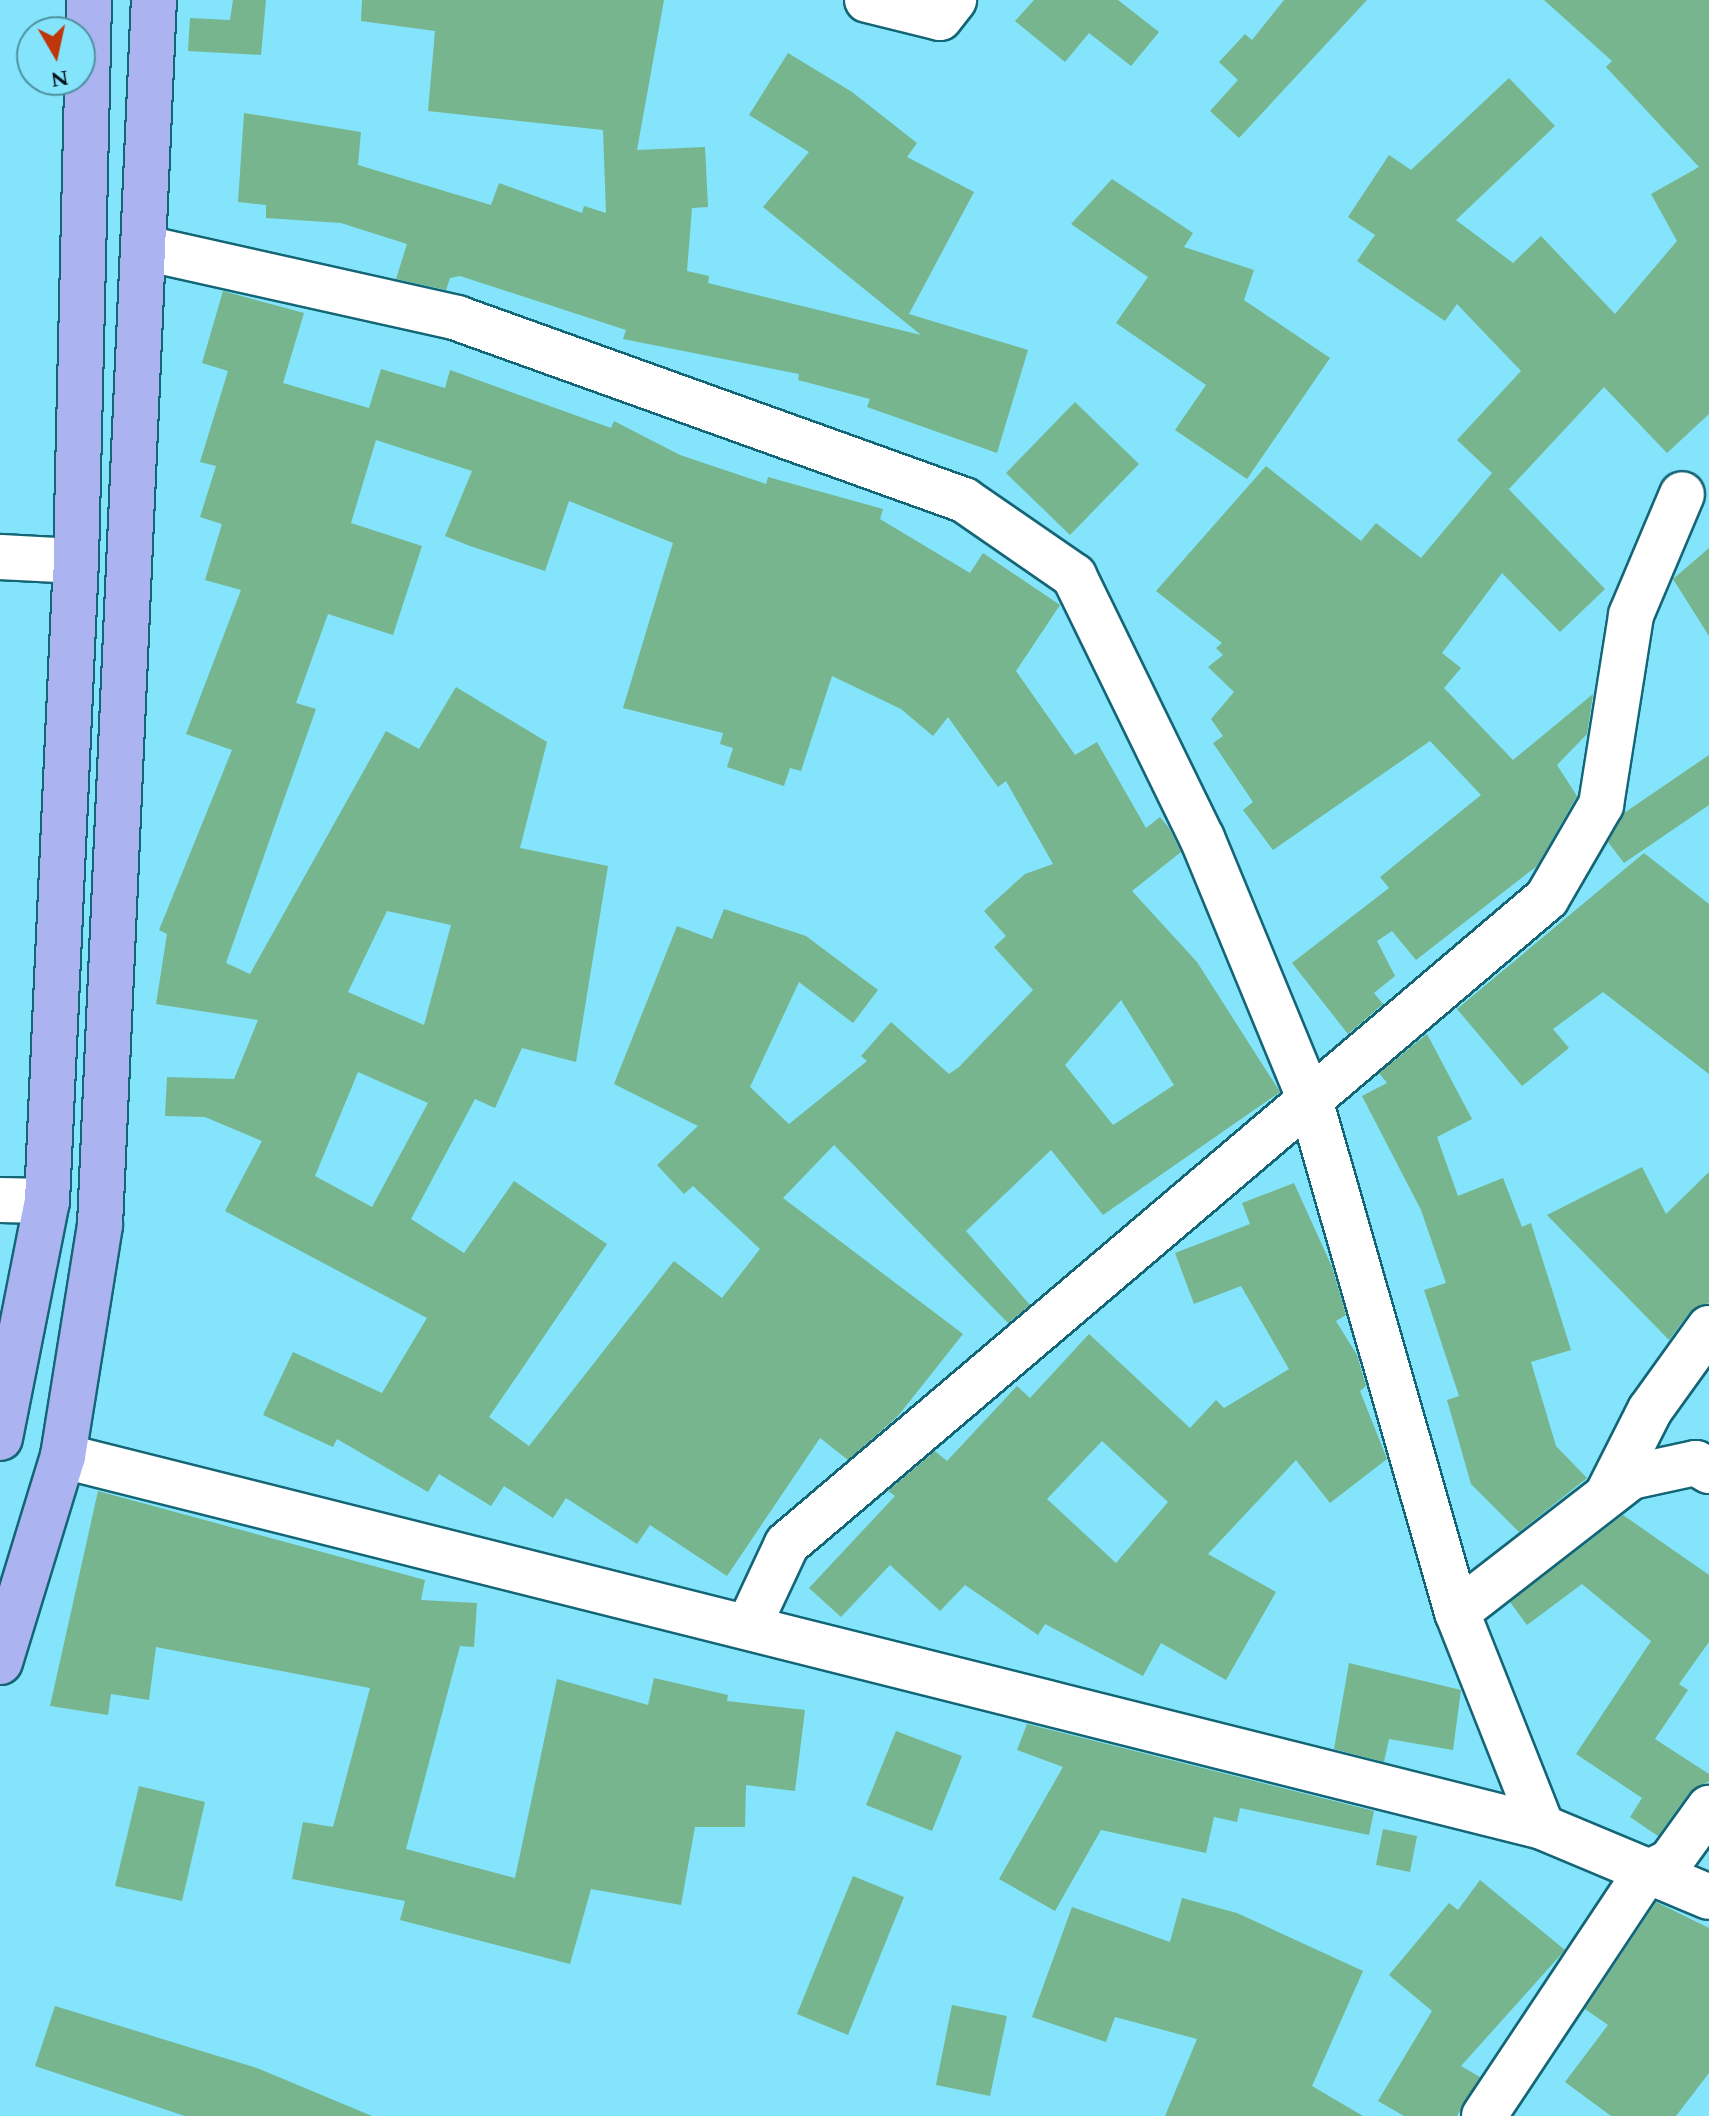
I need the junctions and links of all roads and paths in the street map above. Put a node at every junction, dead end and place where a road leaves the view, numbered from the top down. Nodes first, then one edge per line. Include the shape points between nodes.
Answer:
1 (89, 0) edge
2 (154, 0) edge
3 (867, 0) edge
4 (954, 0) edge
5 (145, 248) junction
6 (1682, 494) dead end
7 (0, 557) edge
8 (76, 561) junction
9 (1311, 1103) junction
10 (0, 1200) edge
11 (47, 1201) junction
12 (1709, 1328) edge
13 (0, 1438) edge
14 (63, 1456) junction
15 (1709, 1471) edge
16 (1608, 1493) junction
17 (1457, 1612) junction
18 (749, 1625) junction
19 (0, 1662) edge
20 (1709, 1808) edge
21 (1542, 1827) junction
22 (1645, 1874) junction
23 (1709, 1897) edge
24 (1484, 2116) edge

1 - 8 main road
2 - 5 main road
3 - 4 street via 940,18
5 - 9 street via 457,318 964,500 1074,576 1202,838
5 - 14 main road via 100,1225
6 - 9 street via 1631,615 1601,805 1547,898
7 - 8 street
8 - 11 main road
9 - 17 street
9 - 18 street via 787,1544
10 - 11 street
11 - 13 main road
12 - 16 street via 1650,1410
14 - 18 street
14 - 19 main road
15 - 16 street via 1696,1463 1662,1466
16 - 17 street
17 - 21 street
18 - 21 street
20 - 22 street via 1670,1862
21 - 22 street
22 - 23 street
22 - 24 street

